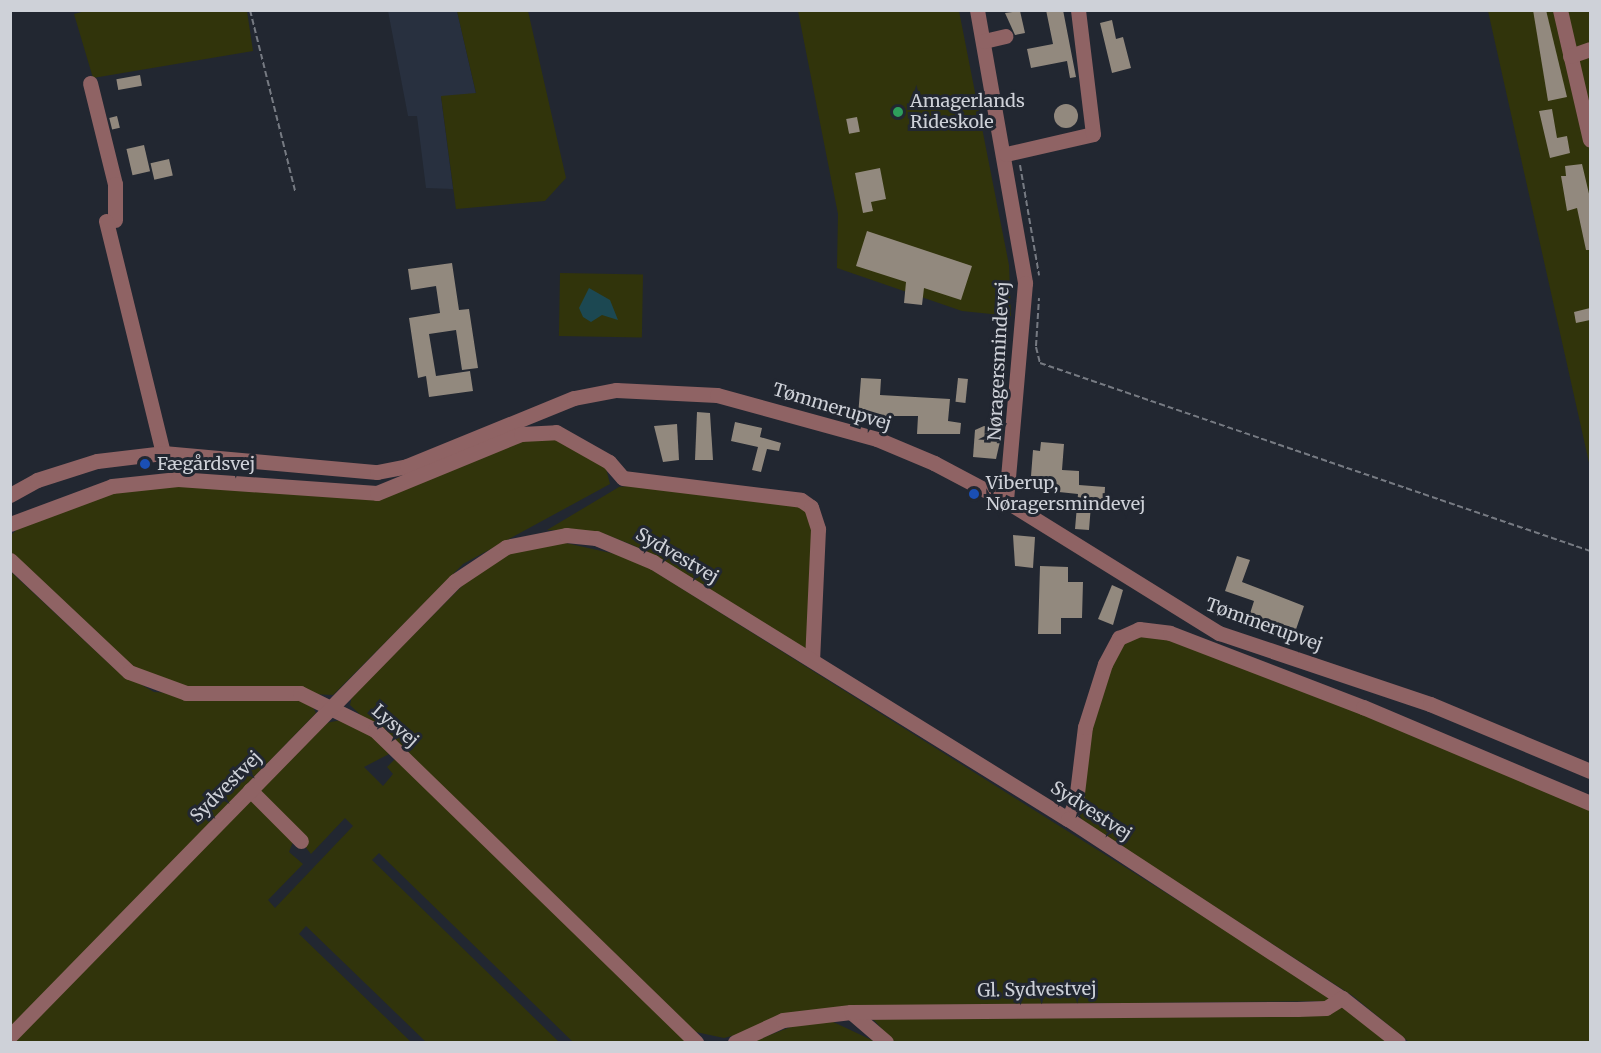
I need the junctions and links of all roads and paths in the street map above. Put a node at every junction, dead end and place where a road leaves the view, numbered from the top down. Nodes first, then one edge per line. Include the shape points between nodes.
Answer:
1 (250, 10) edge
2 (977, 10) edge
3 (1078, 10) edge
4 (1560, 10) edge
5 (1005, 36) dead end
6 (984, 41) junction
7 (1590, 49) edge
8 (1570, 56) junction
9 (90, 83) dead end
10 (1590, 140) edge
11 (1006, 153) junction
12 (295, 191) dead end
13 (1036, 347) dead end
14 (163, 453) junction
15 (10, 495) edge
16 (1006, 501) junction
17 (10, 524) edge
18 (1590, 551) edge
19 (10, 560) edge
20 (812, 660) junction
21 (333, 708) junction
22 (1590, 771) edge
23 (249, 790) junction
24 (1590, 803) edge
25 (1068, 819) junction
26 (301, 841) dead end
27 (1342, 998) junction
28 (851, 1012) junction
29 (10, 1036) edge
30 (696, 1042) edge
31 (735, 1042) edge
32 (886, 1042) edge
33 (1398, 1042) edge

1 - 12 path
2 - 6 street, Nøragersmindevej
3 - 11 street via 1093,134
4 - 8 street
5 - 6 street
6 - 11 street, Nøragersmindevej
7 - 8 street
8 - 10 street
9 - 14 street via 115,184 111,220
11 - 16 street, Nøragersmindevej via 1025,283
13 - 18 path via 1040,363
14 - 15 street, Tømmerupvej via 97,461 37,480
14 - 16 street, Tømmerupvej via 377,472 407,466 574,398 664,389 763,406 877,440
16 - 22 street, Tømmerupvej via 1219,633 1430,704
17 - 20 street via 112,486 178,479 377,493 521,434 556,432 609,462 622,478 801,500 811,507 818,529
19 - 21 street, Lysvej via 109,657 138,677 186,693 300,693
20 - 21 street, Sydvestvej via 626,547 597,538 545,537 506,547 479,561
20 - 25 street, Sydvestvej
21 - 23 street, Sydvestvej
21 - 30 street, Lysvej via 375,730
23 - 26 street
23 - 29 street, Sydvestvej
24 - 25 street via 1364,707 1170,633 1139,629 1119,638 1105,664 1085,726 1076,801
25 - 27 street, Sydvestvej
27 - 28 street, Gl. Sydvestvej via 1326,1008 1297,1010
27 - 33 street, Sydvestvej
28 - 31 street, Gl. Sydvestvej via 783,1020
28 - 32 street

